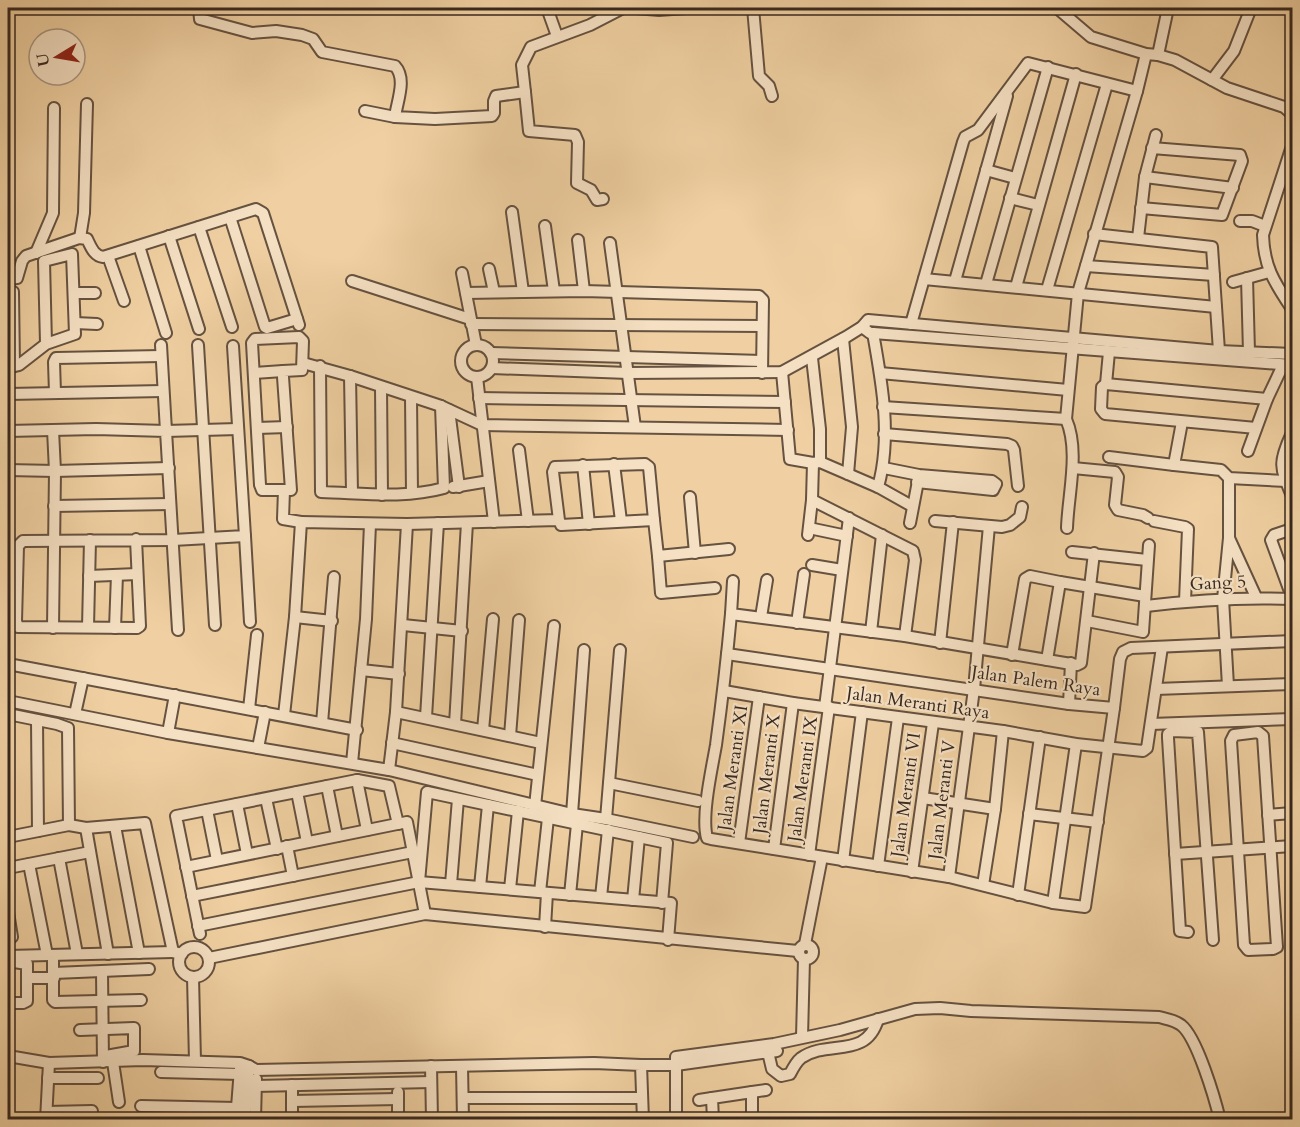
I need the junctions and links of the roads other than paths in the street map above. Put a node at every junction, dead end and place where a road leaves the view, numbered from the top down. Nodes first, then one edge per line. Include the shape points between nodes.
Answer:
1 (199, 8) edge
2 (547, 8) edge
3 (623, 8) edge
4 (636, 8) edge
5 (686, 8) edge
6 (753, 8) edge
7 (1058, 8) edge
8 (1168, 8) edge
9 (1251, 8) edge
10 (557, 36) junction
11 (1146, 54) junction
12 (1158, 55) junction
13 (1048, 67) junction
14 (1077, 74) junction
15 (1212, 80) junction
16 (1107, 84) junction
17 (1009, 90) junction
18 (1137, 91) junction
19 (525, 92) junction
20 (772, 96) dead end
21 (87, 104) dead end
22 (54, 108) dead end
23 (365, 111) dead end
24 (1293, 114) edge
25 (394, 117) junction
26 (1156, 135) dead end
27 (1293, 146) edge
28 (1152, 148) junction
29 (986, 170) junction
30 (1145, 177) junction
31 (1015, 178) junction
32 (1233, 188) junction
33 (1010, 198) junction
34 (603, 199) dead end
35 (1038, 205) junction
36 (1142, 207) junction
37 (512, 212) dead end
38 (230, 217) junction
39 (1240, 221) dead end
40 (545, 226) dead end
41 (1265, 226) junction
42 (200, 227) junction
43 (1094, 234) junction
44 (169, 236) junction
45 (80, 238) junction
46 (1138, 238) junction
47 (578, 240) dead end
48 (610, 243) dead end
49 (139, 246) junction
50 (36, 253) junction
51 (108, 255) junction
52 (1086, 266) junction
53 (489, 268) dead end
54 (1269, 272) junction
55 (462, 273) dead end
56 (1214, 275) junction
57 (1247, 278) junction
58 (8, 279) edge
59 (924, 279) junction
60 (352, 281) dead end
61 (955, 281) junction
62 (1233, 282) dead end
63 (986, 284) junction
64 (1016, 287) junction
65 (8, 290) edge
66 (1047, 290) junction
67 (554, 291) junction
68 (584, 291) junction
69 (494, 292) junction
70 (523, 292) junction
71 (75, 293) junction
72 (95, 293) dead end
73 (466, 293) junction
74 (1078, 293) junction
75 (617, 294) junction
76 (124, 301) dead end
77 (1216, 307) junction
78 (1293, 309) edge
79 (471, 321) junction
80 (75, 323) junction
81 (97, 324) dead end
82 (911, 324) junction
83 (621, 325) junction
84 (762, 326) junction
85 (232, 327) dead end
86 (862, 327) junction
87 (199, 329) dead end
88 (166, 333) dead end
89 (873, 333) junction
90 (843, 339) junction
91 (46, 344) junction
92 (1073, 344) junction
93 (198, 345) dead end
94 (476, 345) junction
95 (233, 346) dead end
96 (1219, 351) junction
97 (1109, 352) junction
98 (1249, 352) junction
99 (491, 353) junction
100 (1293, 354) edge
101 (626, 357) junction
102 (812, 358) junction
103 (1263, 358) junction
104 (762, 361) junction
105 (303, 363) junction
106 (1288, 365) edge
107 (11, 366) edge
108 (320, 366) junction
109 (492, 368) junction
110 (284, 371) junction
111 (627, 371) junction
112 (783, 372) junction
113 (254, 373) junction
114 (762, 373) junction
115 (880, 374) junction
116 (350, 376) junction
117 (477, 377) junction
118 (1106, 384) junction
119 (381, 387) junction
120 (1068, 390) junction
121 (163, 391) junction
122 (55, 393) junction
123 (8, 394) edge
124 (411, 398) junction
125 (479, 398) junction
126 (631, 399) junction
127 (1267, 399) junction
128 (785, 402) junction
129 (883, 407) junction
130 (445, 408) junction
131 (1066, 420) junction
132 (1182, 422) junction
133 (482, 425) junction
134 (287, 427) junction
135 (635, 427) junction
136 (257, 428) junction
137 (1256, 428) junction
138 (238, 429) junction
139 (53, 430) junction
140 (204, 430) junction
141 (788, 430) junction
142 (8, 431) edge
143 (166, 431) junction
144 (1293, 433) edge
145 (884, 434) junction
146 (519, 450) dead end
147 (1248, 451) dead end
148 (1109, 457) dead end
149 (816, 463) junction
150 (614, 464) junction
151 (584, 465) junction
152 (1174, 465) junction
153 (169, 468) junction
154 (884, 468) junction
155 (1072, 468) junction
156 (8, 470) edge
157 (55, 471) junction
158 (848, 474) junction
159 (918, 478) junction
160 (1229, 478) junction
161 (489, 481) junction
162 (1289, 481) edge
163 (1018, 486) dead end
164 (459, 487) junction
165 (878, 487) junction
166 (444, 488) junction
167 (284, 490) junction
168 (352, 493) junction
169 (412, 494) junction
170 (382, 495) junction
171 (1293, 496) edge
172 (690, 497) dead end
173 (812, 500) junction
174 (170, 504) junction
175 (54, 506) junction
176 (912, 506) junction
177 (1022, 507) dead end
178 (849, 518) junction
179 (528, 520) junction
180 (559, 520) junction
181 (654, 520) junction
182 (621, 521) junction
183 (935, 521) dead end
184 (301, 522) junction
185 (494, 522) junction
186 (953, 522) junction
187 (438, 523) junction
188 (467, 523) junction
189 (910, 523) dead end
190 (370, 524) junction
191 (589, 524) junction
192 (407, 525) junction
193 (989, 526) junction
194 (1067, 528) dead end
195 (1293, 529) edge
196 (882, 535) junction
197 (245, 536) junction
198 (847, 536) junction
199 (209, 538) junction
200 (1229, 538) junction
201 (136, 539) junction
202 (55, 540) junction
203 (90, 540) junction
204 (172, 540) junction
205 (1149, 545) dead end
206 (729, 549) dead end
207 (695, 552) junction
208 (1072, 552) dead end
209 (1094, 553) junction
210 (658, 556) junction
211 (1147, 560) junction
212 (812, 565) dead end
213 (842, 570) junction
214 (137, 574) junction
215 (804, 574) dead end
216 (117, 575) junction
217 (89, 576) junction
218 (334, 577) dead end
219 (767, 580) dead end
220 (733, 581) dead end
221 (1060, 582) junction
222 (1090, 587) junction
223 (715, 588) dead end
224 (1256, 597) junction
225 (1293, 598) edge
226 (1223, 599) junction
227 (1145, 601) junction
228 (1185, 601) junction
229 (731, 614) junction
230 (295, 617) junction
231 (761, 617) junction
232 (493, 619) dead end
233 (519, 620) dead end
234 (332, 621) junction
235 (1087, 621) junction
236 (249, 622) dead end
237 (797, 623) junction
238 (215, 625) dead end
239 (403, 625) junction
240 (554, 626) dead end
241 (88, 627) junction
242 (53, 628) junction
243 (116, 628) junction
244 (834, 628) junction
245 (433, 629) junction
246 (178, 630) dead end
247 (462, 631) junction
248 (871, 632) junction
249 (1143, 632) junction
250 (257, 635) dead end
251 (904, 636) junction
252 (1293, 641) edge
253 (940, 643) junction
254 (1225, 645) junction
255 (1143, 647) junction
256 (1162, 647) junction
257 (978, 649) junction
258 (584, 650) dead end
259 (620, 650) dead end
260 (727, 654) junction
261 (1012, 655) junction
262 (1047, 660) junction
263 (1071, 663) junction
264 (8, 664) edge
265 (830, 669) junction
266 (361, 670) junction
267 (399, 674) junction
268 (83, 678) junction
269 (1293, 684) edge
270 (1228, 686) junction
271 (974, 689) junction
272 (1156, 689) junction
273 (724, 691) junction
274 (175, 695) junction
275 (759, 697) junction
276 (8, 701) edge
277 (792, 703) junction
278 (1069, 704) junction
279 (827, 707) junction
280 (1114, 708) junction
281 (249, 709) junction
282 (265, 712) junction
283 (396, 712) junction
284 (862, 712) junction
285 (8, 714) edge
286 (75, 714) junction
287 (284, 715) junction
288 (426, 717) junction
289 (898, 718) junction
290 (1293, 719) edge
291 (38, 720) junction
292 (322, 723) junction
293 (933, 723) junction
294 (455, 724) junction
295 (1151, 724) junction
296 (968, 726) junction
297 (357, 730) junction
298 (483, 730) junction
299 (1003, 731) junction
300 (168, 733) junction
301 (510, 736) junction
302 (1040, 737) junction
303 (392, 743) junction
304 (541, 743) junction
305 (1076, 744) junction
306 (1108, 747) junction
307 (258, 748) junction
308 (352, 763) junction
309 (389, 770) junction
310 (538, 775) junction
311 (357, 780) junction
312 (609, 783) junction
313 (327, 786) junction
314 (297, 792) junction
315 (923, 798) junction
316 (458, 799) junction
317 (698, 801) dead end
318 (267, 803) dead end
319 (959, 803) junction
320 (237, 804) junction
321 (488, 805) junction
322 (535, 806) junction
323 (995, 809) junction
324 (207, 810) junction
325 (518, 811) junction
326 (1293, 813) edge
327 (1029, 814) junction
328 (1268, 815) junction
329 (548, 818) junction
330 (574, 819) junction
331 (1065, 820) junction
332 (1098, 822) junction
333 (398, 824) junction
334 (607, 824) junction
335 (69, 825) junction
336 (115, 825) junction
337 (86, 828) junction
338 (368, 830) junction
339 (38, 831) junction
340 (337, 836) junction
341 (8, 837) edge
342 (639, 837) junction
343 (693, 837) dead end
344 (307, 842) junction
345 (739, 843) junction
346 (1293, 846) edge
347 (282, 848) junction
348 (1270, 848) junction
349 (774, 849) junction
350 (1238, 850) junction
351 (90, 852) junction
352 (413, 852) junction
353 (1207, 852) junction
354 (1175, 854) junction
355 (247, 855) junction
356 (809, 855) junction
357 (822, 857) junction
358 (59, 858) junction
359 (217, 860) junction
360 (843, 861) junction
361 (29, 864) junction
362 (878, 866) junction
363 (186, 867) junction
364 (8, 868) edge
365 (912, 872) junction
366 (293, 876) junction
367 (949, 877) junction
368 (419, 882) junction
369 (451, 884) junction
370 (983, 885) junction
371 (480, 887) junction
372 (510, 890) junction
373 (544, 892) junction
374 (570, 895) junction
375 (1018, 895) junction
376 (192, 896) junction
377 (601, 897) junction
378 (633, 900) junction
379 (662, 903) junction
380 (1053, 903) junction
381 (8, 912) edge
382 (425, 914) junction
383 (545, 927) junction
384 (1188, 932) dead end
385 (12, 937) dead end
386 (668, 939) junction
387 (1213, 940) dead end
388 (803, 951) junction
389 (139, 953) junction
390 (178, 953) junction
391 (77, 954) junction
392 (108, 954) junction
393 (8, 956) edge
394 (50, 957) junction
395 (209, 958) junction
396 (8, 962) edge
397 (149, 969) dead end
398 (102, 972) junction
399 (54, 975) junction
400 (193, 977) junction
401 (27, 978) junction
402 (141, 1000) dead end
403 (102, 1001) junction
404 (8, 1003) edge
405 (878, 1019) junction
406 (80, 1030) dead end
407 (103, 1031) junction
408 (802, 1037) junction
409 (742, 1052) junction
410 (8, 1056) edge
411 (106, 1060) junction
412 (195, 1061) junction
413 (49, 1063) junction
414 (641, 1065) junction
415 (676, 1065) junction
416 (248, 1066) junction
417 (431, 1066) junction
418 (462, 1066) junction
419 (161, 1072) dead end
420 (240, 1074) junction
421 (48, 1078) junction
422 (98, 1078) dead end
423 (431, 1082) junction
424 (398, 1083) junction
425 (292, 1085) junction
426 (256, 1086) junction
427 (766, 1090) dead end
428 (752, 1092) junction
429 (463, 1098) junction
430 (642, 1098) junction
431 (712, 1098) junction
432 (398, 1099) junction
433 (699, 1100) dead end
434 (292, 1101) junction
435 (119, 1102) dead end
436 (141, 1106) dead end
437 (206, 1108) junction
438 (84, 1114) edge
439 (236, 1114) edge
440 (46, 1115) edge
441 (205, 1119) edge
442 (245, 1119) edge
443 (255, 1119) edge
444 (292, 1119) edge
445 (398, 1119) edge
446 (432, 1119) edge
447 (463, 1119) edge
448 (642, 1119) edge
449 (676, 1119) edge
450 (713, 1119) edge
451 (752, 1119) edge
452 (1220, 1119) edge

1 - 25 street via 200,19 212,24 252,33 302,35 313,39 320,51 327,54 395,66 401,86
2 - 10 street
3 - 10 street
4 - 5 street
6 - 20 street via 759,76
7 - 11 street via 1091,37
8 - 12 street
9 - 15 street via 1234,51
10 - 19 street via 534,45 527,53 522,65
11 - 12 street
11 - 18 street
12 - 15 street
13 - 14 street
13 - 17 street via 1028,63
13 - 31 street
14 - 16 street
14 - 35 street
15 - 24 street
16 - 18 street
16 - 66 street
17 - 29 street
17 - 59 street via 978,130 965,137
18 - 43 street
19 - 25 street via 496,96 491,117
19 - 34 street via 528,130 574,135 578,142 577,183 591,190 597,200
21 - 45 street
22 - 50 street via 53,213
23 - 25 street
26 - 28 street
27 - 41 street
28 - 30 street
28 - 32 street via 1239,155 1242,161
29 - 31 street
29 - 61 street
30 - 32 street
30 - 36 street
31 - 33 street
32 - 36 street via 1222,215
33 - 35 street
33 - 63 street
35 - 64 street
36 - 46 street
37 - 70 street
38 - 38 street via 265,327 298,322 263,213 256,209
38 - 42 street
39 - 41 street
40 - 67 street
41 - 54 street
42 - 44 street
42 - 85 street
43 - 46 street
43 - 52 street
44 - 49 street
44 - 87 street
45 - 50 street
45 - 51 street via 87,239 98,256
46 - 56 street via 1211,246
47 - 68 street
48 - 75 street
49 - 51 street
49 - 88 street
50 - 58 street via 22,261 17,278
51 - 76 street
52 - 56 street
52 - 74 street
53 - 69 street
54 - 57 street
54 - 78 street
55 - 73 street
56 - 77 street
57 - 62 street
57 - 98 street
59 - 61 street
59 - 82 street
60 - 79 street
61 - 63 street
63 - 64 street
64 - 66 street
65 - 107 street via 13,292
66 - 74 street
67 - 68 street
67 - 70 street
68 - 75 street
69 - 70 street
69 - 73 street
71 - 72 street
71 - 80 street
71 - 91 street via 74,254 45,260
73 - 79 street
74 - 77 street
74 - 92 street
75 - 83 street
75 - 84 street via 759,296 763,300
77 - 96 street
79 - 83 street
79 - 94 street
80 - 81 street
80 - 91 street via 75,336
82 - 86 street via 868,320
82 - 92 street
83 - 84 street
83 - 101 street
84 - 104 street
86 - 89 street
86 - 90 street
89 - 92 street
89 - 115 street
90 - 102 street
90 - 158 street via 852,427
91 - 107 street
92 - 96 street
92 - 97 street
92 - 120 street
93 - 140 street
94 - 99 street
94 - 117 street via 464,351 461,359 466,373
95 - 138 street
96 - 98 street
97 - 103 street
97 - 118 street
98 - 103 street
99 - 101 street
99 - 109 street
100 - 103 street
101 - 104 street
101 - 111 street
102 - 112 street
102 - 149 street via 820,429
103 - 106 street
104 - 114 street
105 - 108 street
105 - 110 street via 302,370
105 - 113 street via 301,338 255,339
106 - 127 street
108 - 116 street
108 - 168 street via 321,492
109 - 111 street
109 - 117 street
110 - 113 street
110 - 134 street
111 - 114 street
111 - 126 street
112 - 114 street
112 - 128 street
113 - 136 street
115 - 120 street
115 - 129 street
116 - 119 street
116 - 168 street
117 - 125 street
118 - 127 street
118 - 132 street via 1101,389 1103,412
119 - 124 street
119 - 170 street
120 - 131 street
121 - 122 street
121 - 122 street via 161,351 56,358
121 - 143 street
122 - 123 street
124 - 130 street
124 - 169 street
125 - 126 street
125 - 133 street
126 - 128 street
126 - 135 street
127 - 137 street
128 - 141 street
129 - 131 street
129 - 145 street
130 - 133 street
130 - 164 street
130 - 166 street
131 - 155 street via 1072,440
132 - 137 street
132 - 152 street
133 - 135 street
133 - 161 street
134 - 136 street
134 - 167 street via 291,490
135 - 141 street
136 - 167 street via 261,488
137 - 147 street
138 - 140 street
138 - 197 street
139 - 142 street
139 - 143 street
139 - 157 street
140 - 143 street
140 - 199 street
141 - 149 street via 788,457
143 - 153 street
144 - 162 street via 1282,457 1283,473
145 - 154 street
145 - 163 street via 1007,444 1014,450
146 - 179 street
148 - 152 street
149 - 158 street
149 - 173 street
150 - 151 street
150 - 181 street via 649,467
150 - 182 street
151 - 180 street via 554,468
151 - 191 street
152 - 160 street via 1221,470
153 - 157 street
153 - 174 street
154 - 159 street
154 - 165 street
155 - 194 street
155 - 228 street via 1115,472 1118,510 1188,529
156 - 157 street
157 - 175 street
158 - 165 street
159 - 159 street via 992,481 996,482 993,490
159 - 176 street
160 - 162 street
160 - 200 street
161 - 164 street
161 - 185 street
162 - 171 street
164 - 166 street
165 - 176 street
166 - 169 street
167 - 184 street via 283,519
168 - 170 street
169 - 170 street
172 - 207 street
173 - 178 street
173 - 198 street via 808,532
174 - 175 street
174 - 204 street
175 - 202 street
176 - 189 street
177 - 193 street via 1020,517 1010,525
178 - 196 street
178 - 198 street, Jalan Meranti IX
179 - 180 street
179 - 185 street
180 - 191 street via 561,525
181 - 182 street
181 - 210 street
182 - 191 street
183 - 186 street
184 - 190 street
184 - 230 street
185 - 188 street
186 - 193 street
186 - 253 street
187 - 188 street
187 - 192 street
187 - 245 street
188 - 247 street
190 - 192 street
190 - 266 street
192 - 239 street
193 - 257 street, Jalan Meranti V
195 - 225 street via 1274,535 1271,540
196 - 248 street
196 - 251 street via 910,548 915,555
197 - 199 street
197 - 236 street
198 - 213 street, Jalan Meranti IX
199 - 204 street
199 - 238 street
200 - 224 street
200 - 226 street
201 - 203 street
201 - 204 street
201 - 214 street
202 - 203 street
202 - 242 street
202 - 242 street via 19,544 16,621 21,628
203 - 217 street
204 - 246 street
205 - 211 street
206 - 207 street
207 - 210 street
208 - 209 street
209 - 211 street
209 - 222 street
210 - 223 street via 661,593
211 - 227 street
212 - 213 street
213 - 244 street, Jalan Meranti IX
214 - 216 street
214 - 243 street via 140,626
215 - 237 street
216 - 217 street
216 - 243 street
217 - 241 street
218 - 234 street
219 - 231 street
220 - 229 street
221 - 222 street, Gang 5
221 - 261 street, Gang 5 via 1030,576 1025,579
221 - 262 street
222 - 227 street, Gang 5
222 - 235 street
224 - 225 street, Gang 5
224 - 226 street, Gang 5
226 - 228 street, Gang 5
226 - 254 street
227 - 228 street, Gang 5
227 - 249 street
229 - 231 street
229 - 260 street
230 - 234 street
230 - 287 street
231 - 237 street
232 - 298 street
233 - 301 street
234 - 292 street
235 - 249 street
235 - 263 street via 1081,663
237 - 244 street
239 - 245 street
239 - 267 street
240 - 304 street
241 - 242 street
241 - 243 street
244 - 248 street
244 - 265 street, Jalan Meranti IX
245 - 247 street
245 - 288 street
247 - 294 street
248 - 251 street
249 - 255 street
250 - 281 street
251 - 253 street
252 - 254 street
253 - 257 street
254 - 256 street
254 - 270 street
255 - 256 street
255 - 280 street, Jalan Palem Raya via 1131,648 1121,655
256 - 272 street
257 - 261 street
257 - 271 street, Jalan Meranti V
258 - 330 street
259 - 312 street
260 - 265 street, Jalan Palem Raya
260 - 273 street
261 - 262 street
262 - 263 street
263 - 278 street
264 - 268 street
265 - 271 street, Jalan Palem Raya
265 - 279 street, Jalan Meranti IX
266 - 267 street
266 - 297 street
267 - 283 street
268 - 274 street
268 - 286 street
269 - 270 street
270 - 272 street
271 - 278 street, Jalan Palem Raya
271 - 296 street, Jalan Meranti V
272 - 295 street
273 - 275 street, Jalan Meranti Raya
273 - 345 street via 707,803 707,837
274 - 281 street
274 - 300 street
275 - 277 street, Jalan Meranti Raya
275 - 345 street, Jalan Meranti XI
276 - 286 street
277 - 279 street, Jalan Meranti Raya
277 - 349 street, Jalan Meranti X
278 - 280 street, Jalan Palem Raya
279 - 284 street, Jalan Meranti Raya
279 - 356 street, Jalan Meranti IX
280 - 306 street
281 - 282 street
282 - 287 street
282 - 307 street
283 - 288 street
283 - 303 street
284 - 289 street, Jalan Meranti Raya
284 - 360 street
285 - 291 street
286 - 300 street
287 - 292 street
288 - 294 street
289 - 293 street, Jalan Meranti Raya
289 - 362 street
290 - 295 street
291 - 335 street via 68,729
291 - 339 street
292 - 297 street
293 - 296 street, Jalan Meranti Raya
293 - 315 street, Jalan Meranti VI
294 - 298 street
295 - 306 street, Jalan Meranti Raya via 1145,750
296 - 299 street, Jalan Meranti Raya
296 - 319 street, Jalan Meranti V
297 - 308 street
298 - 301 street
299 - 302 street, Jalan Meranti Raya
299 - 323 street
300 - 307 street
301 - 304 street
302 - 305 street, Jalan Meranti Raya
302 - 327 street
303 - 309 street
303 - 310 street
304 - 310 street
305 - 306 street, Jalan Meranti Raya
305 - 331 street
306 - 332 street
307 - 308 street
308 - 309 street
309 - 322 street
310 - 322 street
311 - 313 street
311 - 333 street via 389,786
311 - 338 street
312 - 317 street
312 - 334 street
313 - 314 street
313 - 340 street
314 - 320 street
314 - 344 street
315 - 319 street
315 - 365 street, Jalan Meranti VI
316 - 321 street
316 - 368 street via 427,792
316 - 369 street
318 - 347 street
319 - 323 street
319 - 367 street, Jalan Meranti V
320 - 324 street
320 - 355 street
321 - 325 street
321 - 371 street
322 - 330 street
323 - 370 street
324 - 359 street
324 - 363 street via 176,816
325 - 329 street
325 - 372 street
326 - 328 street
327 - 331 street
327 - 375 street
328 - 348 street
328 - 350 street via 1268,736 1258,732 1232,736
329 - 330 street
329 - 373 street
330 - 334 street
330 - 374 street
331 - 332 street
331 - 380 street
332 - 380 street via 1086,906
333 - 338 street
333 - 352 street via 407,822
334 - 342 street
334 - 343 street
334 - 377 street
335 - 337 street
335 - 339 street
336 - 337 street
336 - 389 street
336 - 390 street via 146,824
337 - 351 street
338 - 340 street
339 - 341 street
340 - 344 street
342 - 378 street
342 - 379 street via 667,843
344 - 347 street
345 - 349 street
346 - 348 street
347 - 355 street
347 - 366 street
348 - 350 street
348 - 350 street via 1277,946 1248,951
349 - 356 street
350 - 353 street
351 - 358 street
351 - 392 street
352 - 366 street
352 - 368 street
353 - 354 street
353 - 354 street via 1198,732 1172,731 1168,738
353 - 387 street
354 - 384 street via 1180,931
355 - 359 street
356 - 357 street
357 - 360 street
357 - 388 street
358 - 361 street
358 - 391 street
359 - 363 street
360 - 362 street
361 - 364 street
361 - 394 street
362 - 365 street
363 - 376 street
365 - 367 street
366 - 376 street
367 - 370 street
368 - 369 street
368 - 376 street via 199,930
368 - 382 street
369 - 371 street
370 - 375 street
371 - 372 street
372 - 373 street
373 - 374 street
373 - 383 street
374 - 377 street
375 - 380 street
377 - 378 street
378 - 379 street
379 - 386 street via 671,903
381 - 385 street
382 - 383 street
382 - 395 street
383 - 386 street
386 - 388 street
388 - 408 street
389 - 390 street
389 - 392 street
390 - 395 street via 197,948
390 - 400 street via 180,967
391 - 392 street
391 - 394 street
393 - 394 street
394 - 399 street
395 - 400 street via 207,970
396 - 401 street via 26,963
397 - 398 street
398 - 399 street
398 - 403 street
399 - 401 street
399 - 403 street via 55,1002
400 - 412 street
401 - 404 street via 26,1003
402 - 403 street
403 - 407 street
405 - 408 street
405 - 409 street via 873,1034 864,1041 802,1057 790,1074 781,1076 772,1069 773,1052
405 - 452 street via 915,1009 940,1008 1172,1020 1182,1025 1192,1040
406 - 407 street
407 - 411 street
407 - 411 street via 137,1028 134,1051
408 - 409 street
409 - 415 street via 676,1057
410 - 413 street
411 - 412 street
411 - 413 street
411 - 435 street
412 - 416 street
413 - 421 street
414 - 415 street
414 - 418 street
414 - 430 street
415 - 449 street
416 - 417 street
416 - 420 street
416 - 426 street
416 - 442 street
417 - 418 street
417 - 423 street
418 - 429 street
419 - 420 street
420 - 439 street
421 - 422 street
421 - 440 street
423 - 424 street
423 - 446 street
424 - 425 street
424 - 432 street
425 - 426 street
425 - 434 street
426 - 443 street
427 - 428 street
428 - 431 street
428 - 451 street
429 - 430 street
429 - 447 street
430 - 448 street
431 - 433 street
431 - 450 street
432 - 434 street
432 - 445 street
434 - 444 street
436 - 437 street
437 - 439 street
437 - 441 street
438 - 440 street

